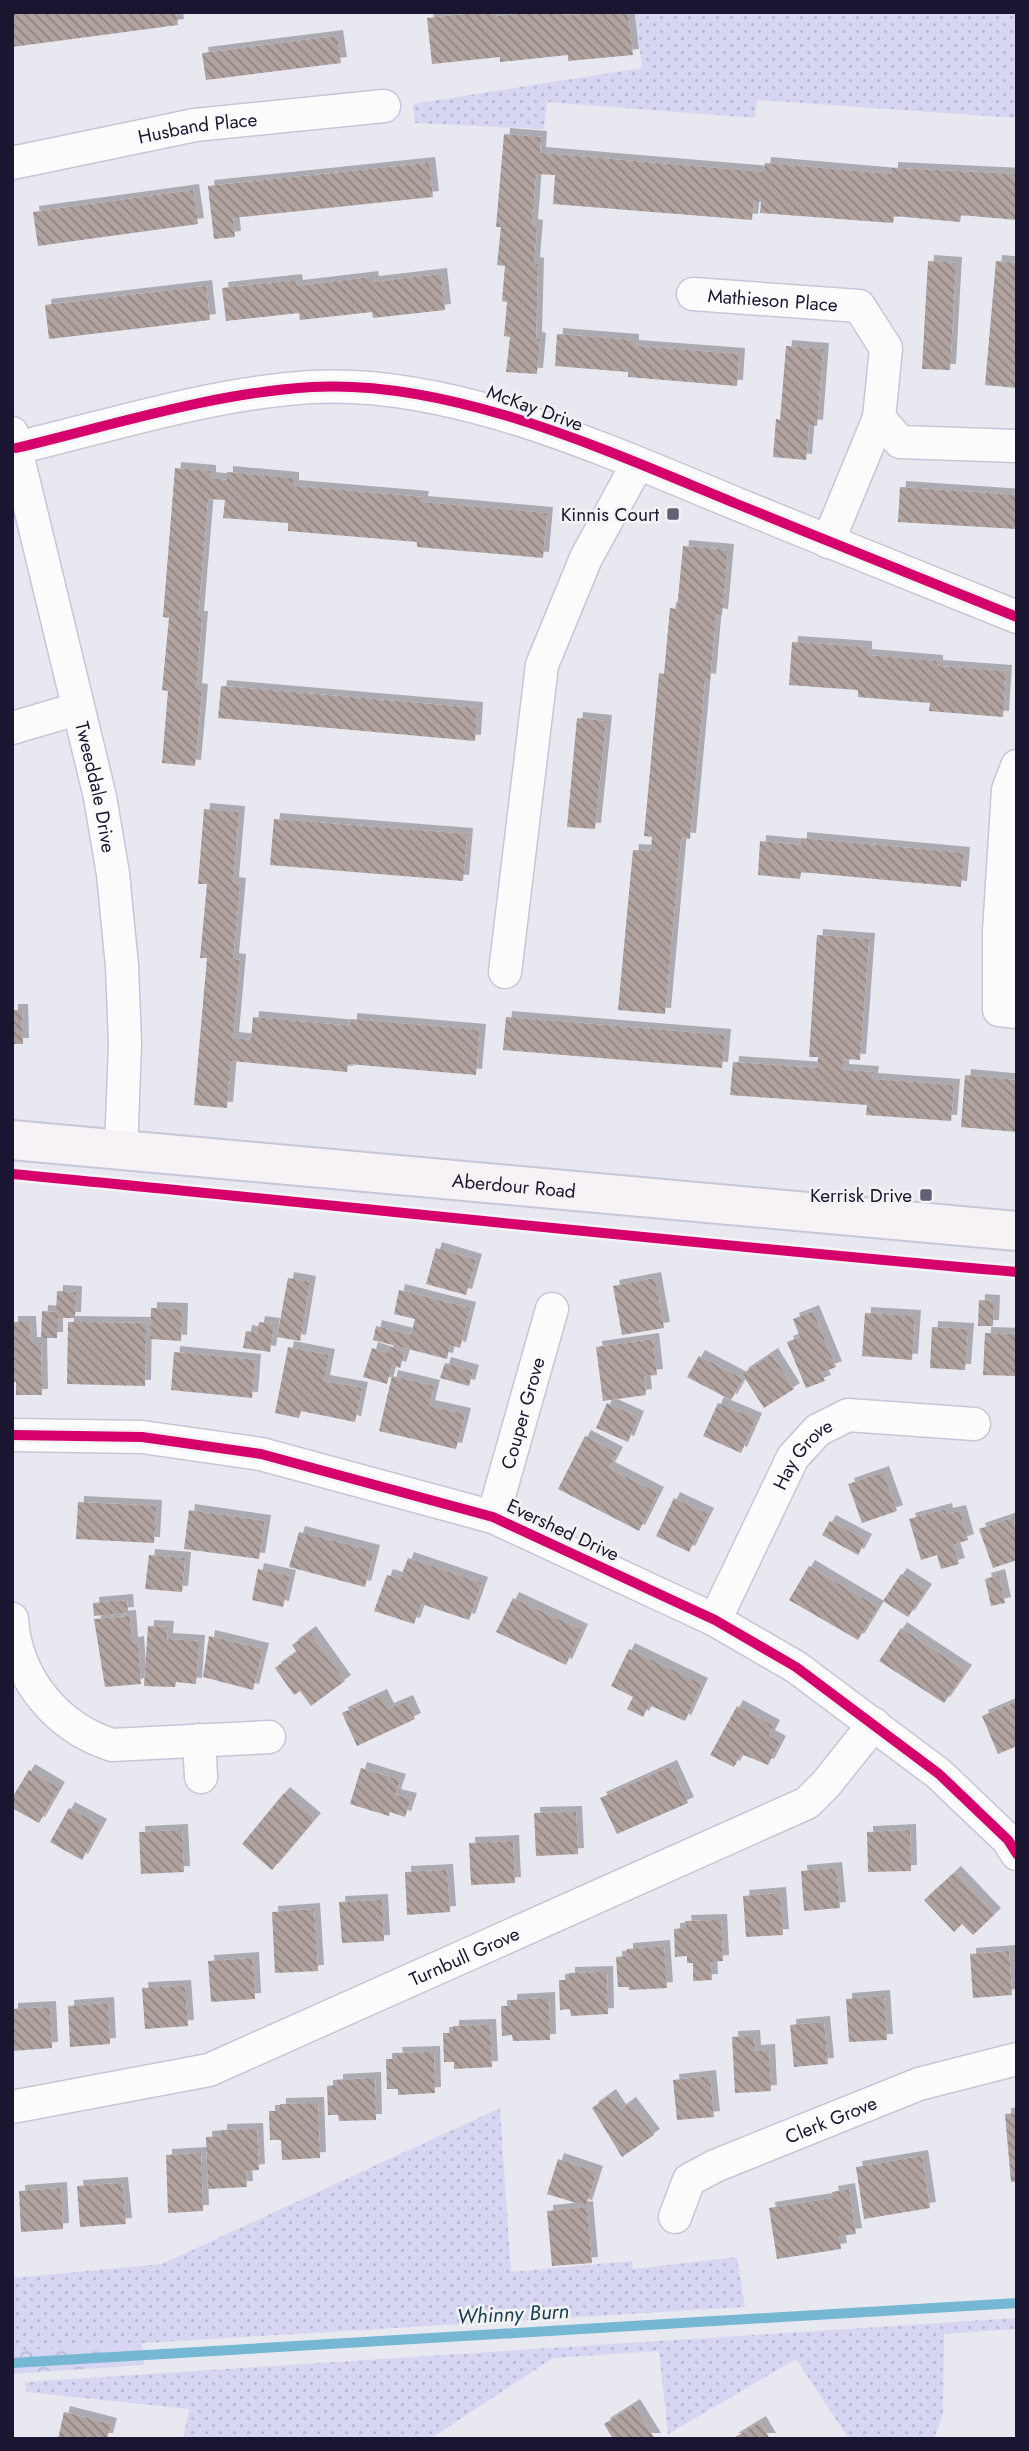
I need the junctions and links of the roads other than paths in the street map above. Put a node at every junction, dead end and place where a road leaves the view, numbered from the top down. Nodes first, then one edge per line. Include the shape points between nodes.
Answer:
1 (384, 106) dead end
2 (12, 163) edge
3 (693, 294) dead end
4 (879, 418) junction
5 (14, 440) edge
6 (1017, 446) edge
7 (638, 463) junction
8 (828, 542) junction
9 (1017, 617) edge
10 (77, 709) junction
11 (12, 728) edge
12 (1017, 766) edge
13 (505, 972) dead end
14 (1017, 1012) edge
15 (12, 1140) edge
16 (121, 1151) junction
17 (1017, 1231) edge
18 (552, 1310) dead end
19 (974, 1424) dead end
20 (12, 1435) edge
21 (493, 1517) junction
22 (12, 1619) edge
23 (715, 1620) junction
24 (874, 1724) junction
25 (269, 1737) dead end
26 (199, 1740) junction
27 (201, 1777) dead end
28 (1014, 1841) edge
29 (1017, 2059) edge
30 (12, 2107) edge
31 (675, 2217) dead end

1 - 2 street, Husband Place via 195,125
3 - 4 street, Mathieson Place via 859,306 886,348
4 - 6 street via 900,442
4 - 8 street, Mathieson Place
5 - 7 street, McKay Drive via 224,399 312,387 394,389 470,404
5 - 10 street, Tweeddale Drive
7 - 8 street, McKay Drive
7 - 13 street via 586,558 542,665
8 - 9 street, McKay Drive
10 - 11 street
10 - 16 street, Tweeddale Drive via 100,797 114,887 125,1044
12 - 14 street via 1008,790 999,931 999,1010
15 - 16 main road, Aberdour Road
16 - 17 main road, Aberdour Road
18 - 21 street, Couper Grove
19 - 23 street, Hay Grove via 848,1415 818,1430 793,1457
20 - 21 street, Evershed Drive via 142,1437 261,1454
21 - 23 street, Evershed Drive
22 - 26 street via 25,1674 52,1710 88,1737 112,1745
23 - 24 street, Evershed Drive via 796,1667
24 - 28 street, Evershed Drive
24 - 30 street, Turnbull Grove via 807,1803 209,2070
25 - 26 street
26 - 27 street
29 - 31 street, Clerk Grove via 919,2084 715,2166 689,2180

